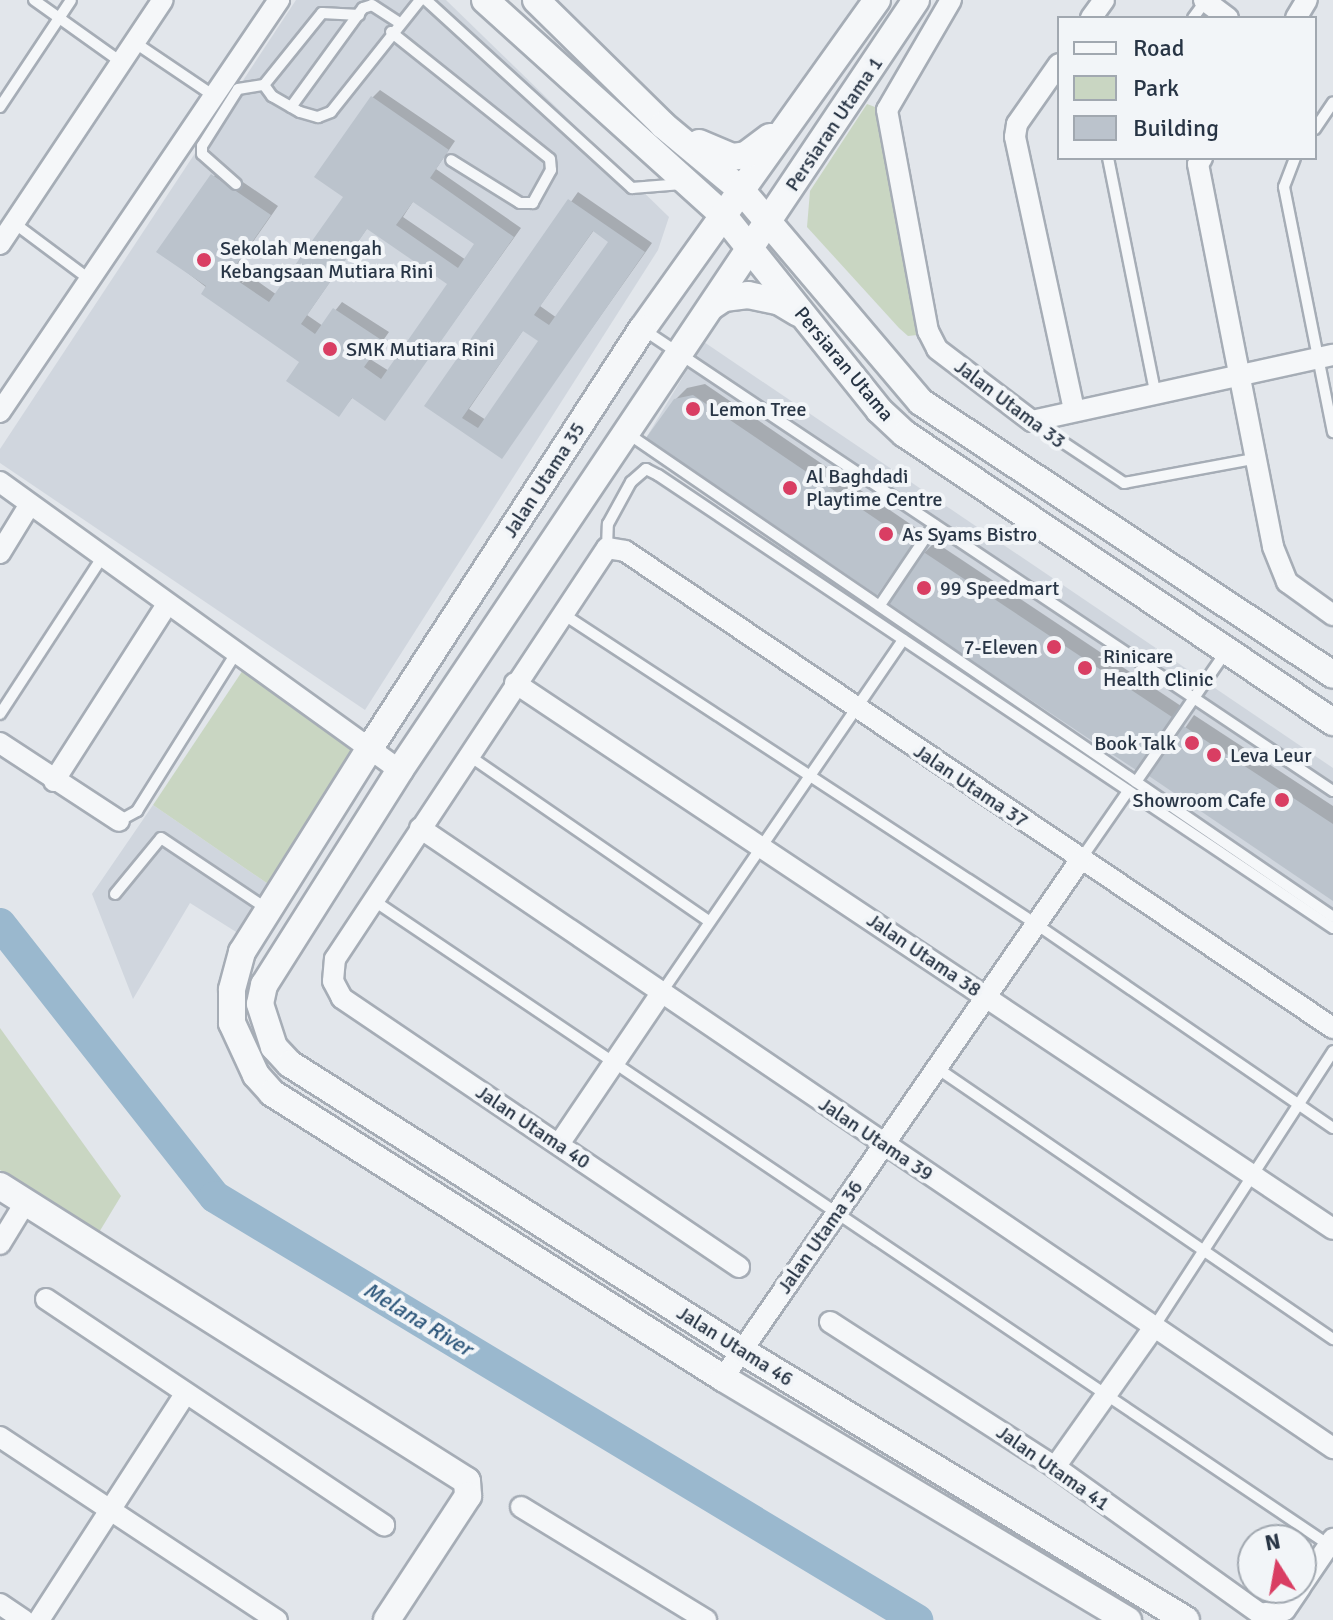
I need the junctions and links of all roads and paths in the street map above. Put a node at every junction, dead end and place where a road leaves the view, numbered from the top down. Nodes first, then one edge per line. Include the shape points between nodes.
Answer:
1 (34, 0) edge
2 (71, 0) edge
3 (163, 0) edge
4 (279, 0) edge
5 (420, 0) edge
6 (426, 0) edge
7 (485, 0) edge
8 (536, 0) edge
9 (877, 0) edge
10 (916, 0) edge
11 (951, 0) edge
12 (1202, 5) edge
13 (359, 15) junction
14 (1224, 16) edge
15 (59, 18) junction
16 (398, 22) junction
17 (391, 32) junction
18 (134, 42) junction
19 (121, 62) junction
20 (1057, 67) edge
21 (823, 75) junction
22 (264, 85) junction
23 (214, 96) junction
24 (1333, 102) edge
25 (0, 107) edge
26 (291, 107) junction
27 (663, 125) junction
28 (1317, 126) edge
29 (451, 160) dead end
30 (1108, 160) edge
31 (1201, 160) edge
32 (1294, 160) edge
33 (688, 182) junction
34 (236, 184) dead end
35 (741, 190) junction
36 (723, 215) junction
37 (770, 220) junction
38 (5, 232) edge
39 (751, 247) junction
40 (89, 279) junction
41 (712, 306) junction
42 (806, 319) junction
43 (642, 329) junction
44 (680, 354) junction
45 (1326, 357) edge
46 (1238, 375) junction
47 (1155, 392) junction
48 (1074, 411) junction
49 (0, 412) edge
50 (1032, 421) junction
51 (1333, 432) edge
52 (627, 433) junction
53 (1254, 459) junction
54 (0, 482) edge
55 (30, 504) junction
56 (934, 525) junction
57 (607, 548) junction
58 (0, 553) edge
59 (103, 556) junction
60 (880, 605) junction
61 (166, 606) junction
62 (561, 613) junction
63 (1333, 615) edge
64 (903, 640) junction
65 (1228, 649) junction
66 (236, 653) junction
67 (1333, 675) edge
68 (515, 683) junction
69 (1195, 699) junction
70 (853, 707) junction
71 (0, 714) edge
72 (1333, 722) edge
73 (0, 743) edge
74 (370, 748) junction
75 (468, 755) junction
76 (400, 770) junction
77 (807, 776) junction
78 (54, 781) junction
79 (1136, 782) junction
80 (1128, 791) junction
81 (1333, 791) edge
82 (119, 821) joint
83 (420, 828) junction
84 (760, 845) junction
85 (1081, 859) junction
86 (115, 894) dead end
87 (373, 900) junction
88 (269, 910) junction
89 (1333, 917) edge
90 (709, 921) junction
91 (1036, 924) junction
92 (1333, 928) edge
93 (662, 992) junction
94 (986, 997) junction
95 (1333, 1028) edge
96 (1333, 1051) edge
97 (614, 1062) junction
98 (290, 1064) joint
99 (937, 1068) junction
100 (272, 1093) joint
101 (1298, 1104) junction
102 (1333, 1128) edge
103 (559, 1144) junction
104 (884, 1145) junction
105 (1252, 1175) junction
106 (0, 1186) edge
107 (25, 1203) junction
108 (836, 1215) junction
109 (1333, 1229) edge
110 (2, 1235) edge
111 (1203, 1250) junction
112 (739, 1267) dead end
113 (46, 1299) dead end
114 (830, 1322) dead end
115 (1154, 1327) junction
116 (1333, 1339) edge
117 (742, 1351) junction
118 (723, 1378) junction
119 (186, 1393) junction
120 (1105, 1395) junction
121 (0, 1437) edge
122 (1333, 1448) edge
123 (1055, 1467) junction
124 (521, 1507) dead end
125 (113, 1511) junction
126 (384, 1525) dead end
127 (1331, 1542) edge
128 (1317, 1562) edge
129 (1237, 1598) edge
130 (0, 1604) edge
131 (1246, 1604) edge
132 (1289, 1604) edge
133 (24, 1620) edge
134 (39, 1620) edge
135 (277, 1620) edge
136 (387, 1620) edge
137 (706, 1620) edge
138 (1128, 1620) edge
139 (1186, 1620) edge

1 - 15 lane
2 - 15 lane
3 - 18 street
4 - 23 street
5 - 16 lane
6 - 33 lane via 632,188 654,190
7 - 33 street, Persiaran Utama
8 - 27 street, Persiaran Utama
9 - 21 street, Persiaran Utama 1
10 - 37 street, Persiaran Utama 1
11 - 50 street, Jalan Utama 33 via 892,95 887,128 928,331 937,349
12 - 14 street
13 - 16 lane via 372,5
13 - 22 lane via 322,13
13 - 26 lane
15 - 19 lane
15 - 25 lane
16 - 17 lane
17 - 26 lane via 331,112 318,117
17 - 29 lane via 550,159 551,170 533,203 520,203
18 - 19 street
18 - 23 lane
19 - 38 street
20 - 48 street via 1017,124 1015,137
21 - 27 street via 761,148 746,155 719,153
21 - 35 street, Persiaran Utama 1
22 - 26 lane
22 - 34 lane via 238,89 202,146 210,163
23 - 40 street
24 - 28 lane
27 - 35 street, Persiaran Utama
30 - 47 lane
31 - 46 street
32 - 45 lane via 1284,187
33 - 36 street, Persiaran Utama
35 - 36 street, Persiaran Utama 1
35 - 37 street, Persiaran Utama
36 - 39 street, Persiaran Utama
36 - 43 street, Jalan Utama 35
37 - 39 street, Persiaran Utama 1
37 - 67 street, Persiaran Utama via 921,402
38 - 40 lane
39 - 41 street, Jalan Utama 35
39 - 42 street, Persiaran Utama
40 - 49 street
41 - 42 street via 724,298 748,295 780,302
41 - 44 street, Jalan Utama 35
42 - 65 street, Persiaran Utama via 879,410 905,434
43 - 44 lane
43 - 74 street, Jalan Utama 35
44 - 52 street, Jalan Utama 35
44 - 56 lane
45 - 46 street
45 - 51 lane
46 - 47 street
46 - 53 street
47 - 48 street
48 - 50 street
50 - 53 lane, Jalan Utama 33 via 1124,483
52 - 60 lane
52 - 76 street, Jalan Utama 35
53 - 63 street via 1287,582
54 - 55 street
55 - 58 street
55 - 59 street
56 - 60 lane
56 - 69 lane
57 - 62 street
57 - 64 lane via 608,524 631,482 646,469
57 - 70 street, Jalan Utama 37 via 625,551
59 - 61 street
59 - 71 lane
60 - 79 lane
61 - 66 street
61 - 78 street
62 - 68 street
62 - 77 lane
64 - 70 lane
64 - 80 lane
65 - 69 lane
65 - 72 street, Persiaran Utama
66 - 74 street
66 - 82 lane via 137,811
68 - 75 street
68 - 84 street, Jalan Utama 38
69 - 79 lane
69 - 81 lane
70 - 77 lane
70 - 85 street, Jalan Utama 37
73 - 78 street
74 - 76 street
74 - 88 street, Jalan Utama 35
75 - 83 street
75 - 90 lane
76 - 98 street, Jalan Utama 35 via 264,985 260,1004 266,1028
77 - 84 lane
77 - 91 lane
78 - 82 street
79 - 89 lane
80 - 85 lane
80 - 92 lane
83 - 87 street
83 - 93 street, Jalan Utama 39
84 - 90 lane
84 - 94 street, Jalan Utama 38
85 - 91 street, Jalan Utama 36
85 - 95 street, Jalan Utama 37
86 - 88 lane via 161,838
87 - 97 lane
87 - 103 street, Jalan Utama 40 via 335,959 333,981 342,998
88 - 100 street, Jalan Utama 35 via 242,952 232,990 232,1023 250,1065
90 - 93 lane
91 - 94 street, Jalan Utama 36
91 - 101 lane
93 - 97 street
93 - 104 street, Jalan Utama 39
94 - 99 street, Jalan Utama 36
94 - 105 street, Jalan Utama 38
96 - 101 lane
97 - 103 street
97 - 108 lane
98 - 117 street, Jalan Utama 46
99 - 104 street, Jalan Utama 36
99 - 111 lane
100 - 118 street, Jalan Utama 46
101 - 102 lane
101 - 105 lane
103 - 112 street, Jalan Utama 40
104 - 108 street, Jalan Utama 36
104 - 115 street, Jalan Utama 39
105 - 109 street, Jalan Utama 38
105 - 111 lane
106 - 107 street
107 - 110 street
107 - 136 street via 467,1481 468,1496
108 - 117 street, Jalan Utama 36
108 - 120 lane
111 - 115 lane
111 - 116 lane
113 - 119 street
114 - 123 street, Jalan Utama 41
115 - 120 street
115 - 122 street, Jalan Utama 39
117 - 118 street, Jalan Utama 36
117 - 139 street, Jalan Utama 46
118 - 138 street, Jalan Utama 46
119 - 125 street
119 - 126 street
120 - 123 street
120 - 127 lane
121 - 125 street
123 - 129 street, Jalan Utama 41
124 - 137 street
125 - 134 street
125 - 135 street
127 - 128 street
130 - 133 street
131 - 132 street, Jalan Utama 41 via 1260,1614 1285,1610

